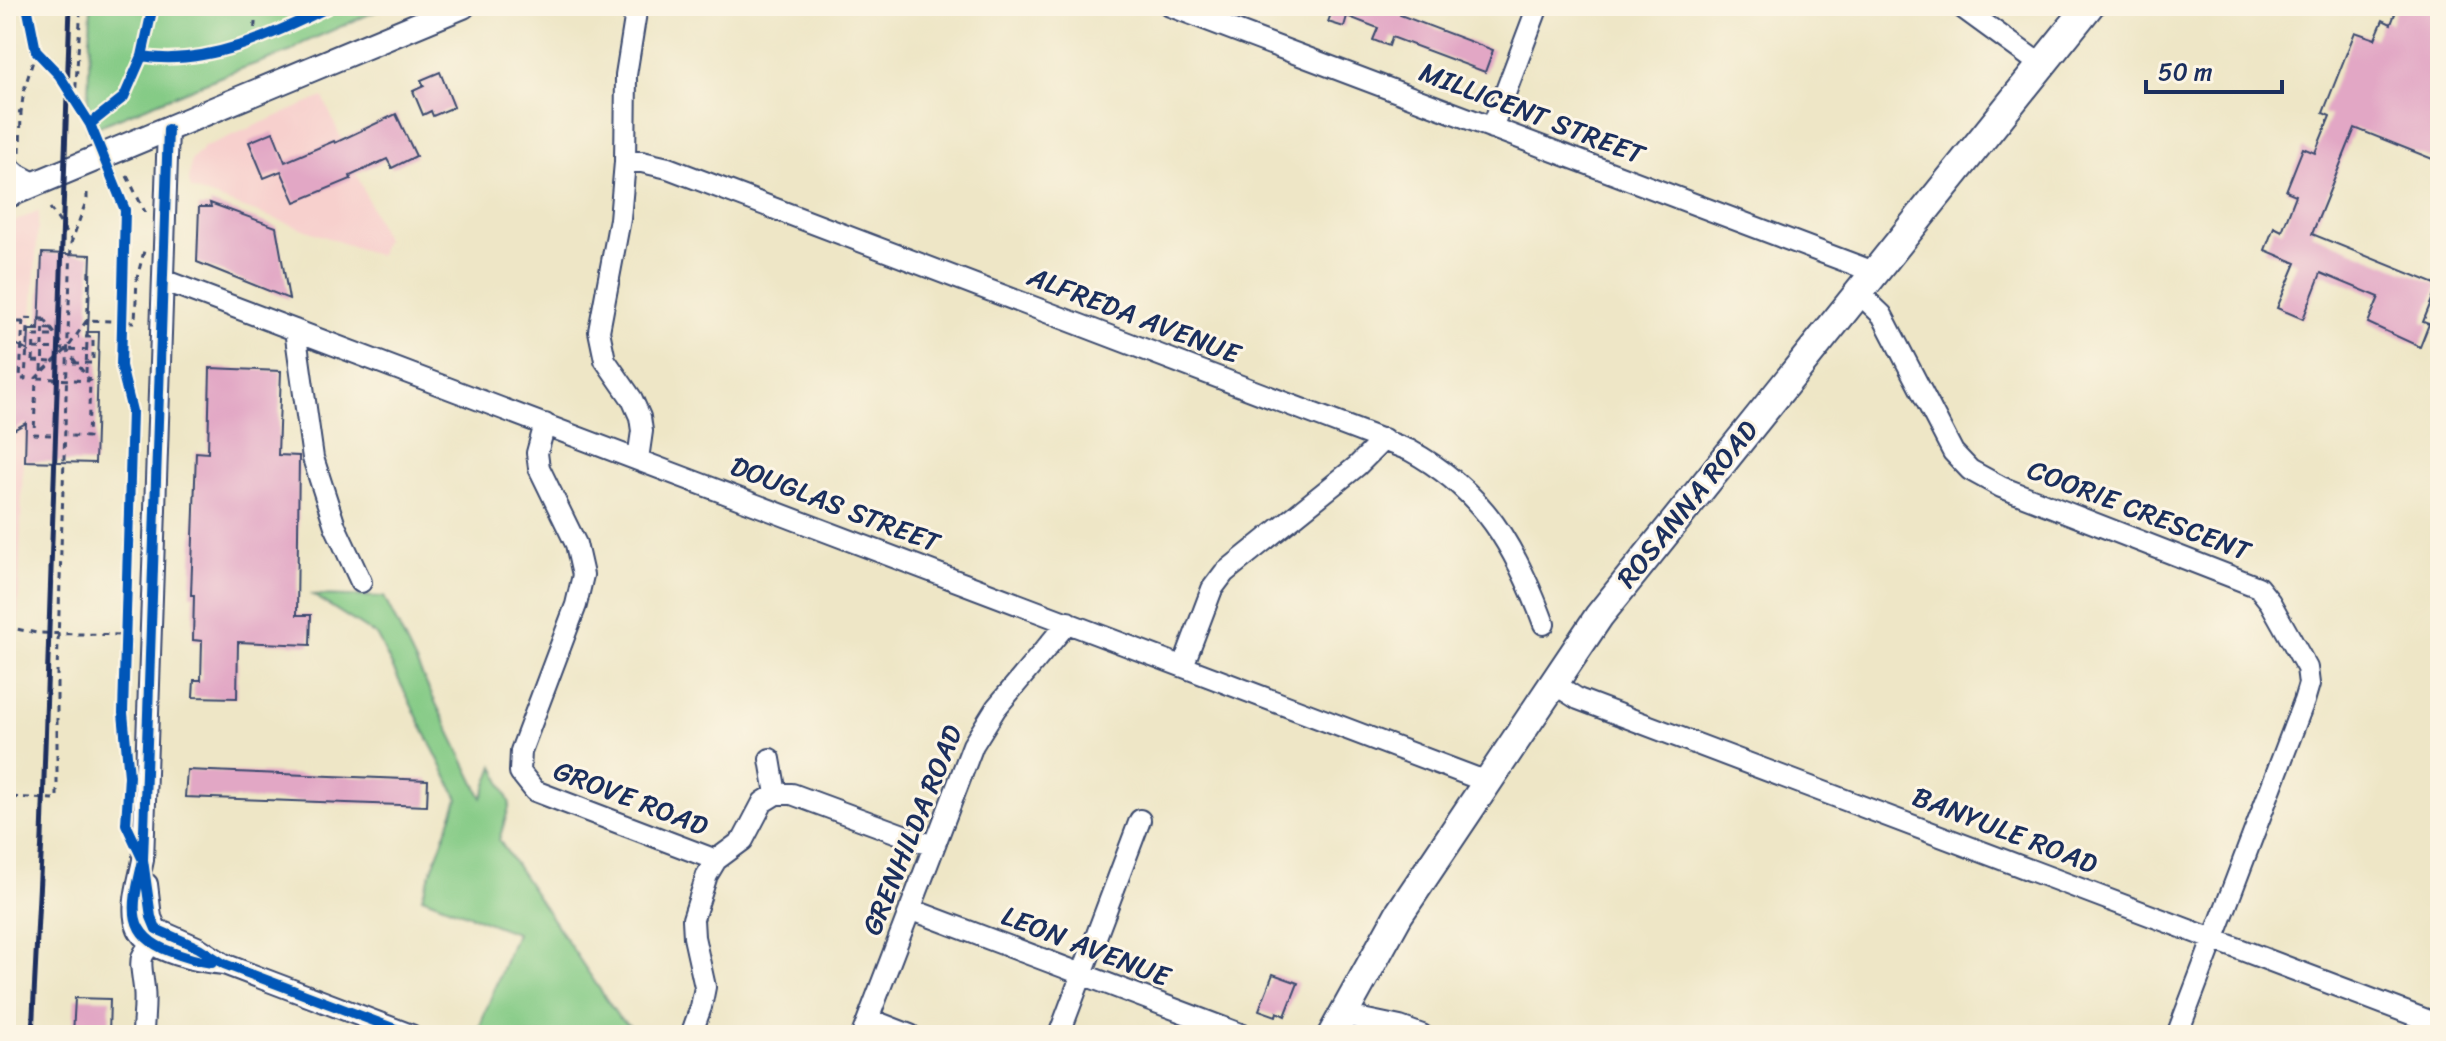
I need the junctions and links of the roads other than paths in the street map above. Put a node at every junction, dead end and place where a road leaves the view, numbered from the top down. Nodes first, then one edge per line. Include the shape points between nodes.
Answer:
1 (463, 6) edge
2 (637, 6) edge
3 (1170, 6) edge
4 (1538, 6) edge
5 (1960, 6) edge
6 (2089, 6) edge
7 (2041, 65) junction
8 (1492, 128) junction
9 (168, 129) junction
10 (12, 162) edge
11 (625, 162) junction
12 (36, 184) junction
13 (6, 196) edge
14 (163, 280) junction
15 (1866, 282) junction
16 (295, 330) junction
17 (552, 427) junction
18 (1384, 439) junction
19 (629, 456) junction
20 (361, 582) dead end
21 (1068, 622) junction
22 (1544, 624) dead end
23 (1183, 666) junction
24 (1553, 683) junction
25 (770, 759) dead end
26 (1487, 782) junction
27 (776, 794) junction
28 (1140, 820) dead end
29 (933, 846) junction
30 (716, 860) junction
31 (910, 909) junction
32 (153, 934) junction
33 (2213, 939) junction
34 (1082, 974) junction
35 (1343, 1015) edge
36 (2440, 1025) edge
37 (866, 1027) edge
38 (143, 1035) edge
39 (411, 1035) edge
40 (691, 1035) edge
41 (910, 1035) edge
42 (1059, 1035) edge
43 (1243, 1035) edge
44 (1422, 1035) edge
45 (2177, 1035) edge

1 - 9 main road
2 - 11 street via 626,75
3 - 8 street, MILLICENT STREET
4 - 8 street
5 - 7 street
6 - 7 highway, ROSANNA ROAD
7 - 15 highway, ROSANNA ROAD
8 - 15 street, MILLICENT STREET
9 - 12 main road
9 - 14 street
10 - 12 street via 17,174
11 - 18 street, ALFREDA AVENUE via 668,168
11 - 19 street via 617,247 599,331 605,360 642,424
12 - 13 main road
14 - 16 street, DOUGLAS STREET
14 - 32 street via 143,860
15 - 24 highway, ROSANNA ROAD via 1632,573
15 - 33 street, COORIE CRESCENT via 1953,452 1970,470 2001,487 2258,587 2302,656 2307,690
16 - 17 street, DOUGLAS STREET
16 - 20 street via 313,458 335,526
17 - 19 street, DOUGLAS STREET
17 - 30 street, GROVE ROAD via 546,479 576,544 583,575 521,751 520,772 535,791
18 - 22 street, ALFREDA AVENUE via 1428,460 1482,506 1522,567
18 - 23 street via 1224,573 1212,589
19 - 21 street, DOUGLAS STREET
21 - 23 street, DOUGLAS STREET
21 - 29 street, GRENHILDA ROAD via 980,732
23 - 26 street, DOUGLAS STREET
24 - 26 highway, ROSANNA ROAD
24 - 33 street, BANYULE ROAD via 1578,699
25 - 27 street
26 - 35 highway, ROSANNA ROAD via 1399,914
27 - 29 street via 800,796
27 - 30 street via 758,807 743,840
28 - 34 street
29 - 31 street, GRENHILDA ROAD
30 - 40 street, GROVE ROAD via 693,919 705,987
31 - 34 street, LEON AVENUE
31 - 37 street, GRENHILDA ROAD
32 - 38 street
32 - 39 street
33 - 36 street, BANYULE ROAD
33 - 45 street, COORIE CRESCENT
34 - 42 street
34 - 43 street, LEON AVENUE
35 - 44 street
37 - 41 street

